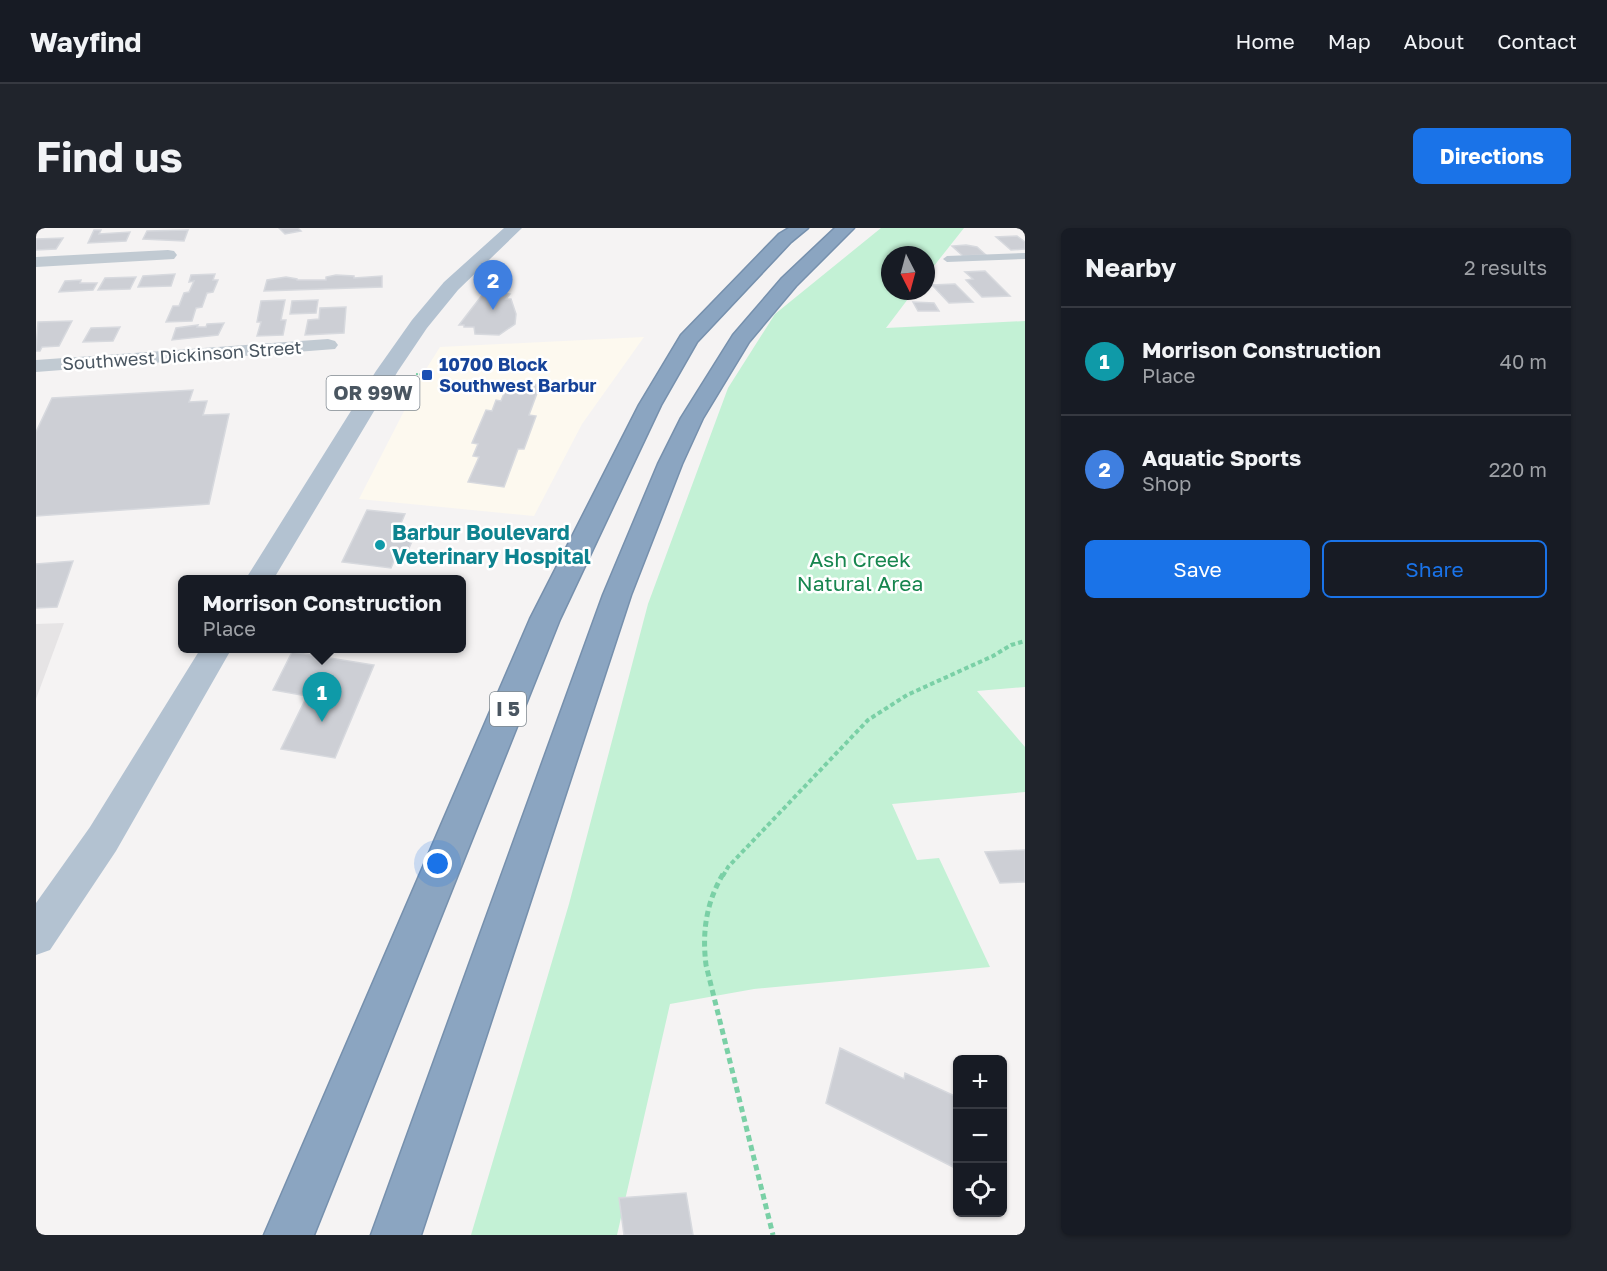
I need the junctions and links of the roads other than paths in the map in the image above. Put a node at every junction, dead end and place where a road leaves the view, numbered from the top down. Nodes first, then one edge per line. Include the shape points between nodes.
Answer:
1 (514, 228) edge
2 (800, 228) edge
3 (846, 228) edge
4 (168, 255) dead end
5 (1025, 256) edge
6 (947, 260) dead end
7 (36, 262) edge
8 (328, 345) dead end
9 (36, 366) edge
10 (261, 575) edge
11 (214, 653) edge
12 (36, 936) edge
13 (289, 1235) edge
14 (396, 1235) edge

1 - 10 main road, OR 99W via 451,286 419,324
2 - 13 highway, I 5 via 785,238 688,339 650,405 545,619
3 - 14 highway via 789,282 740,339 692,418 670,464 617,595
4 - 7 street
5 - 6 lane
8 - 9 street, Southwest Dickinson Street
11 - 12 main road via 103,839

